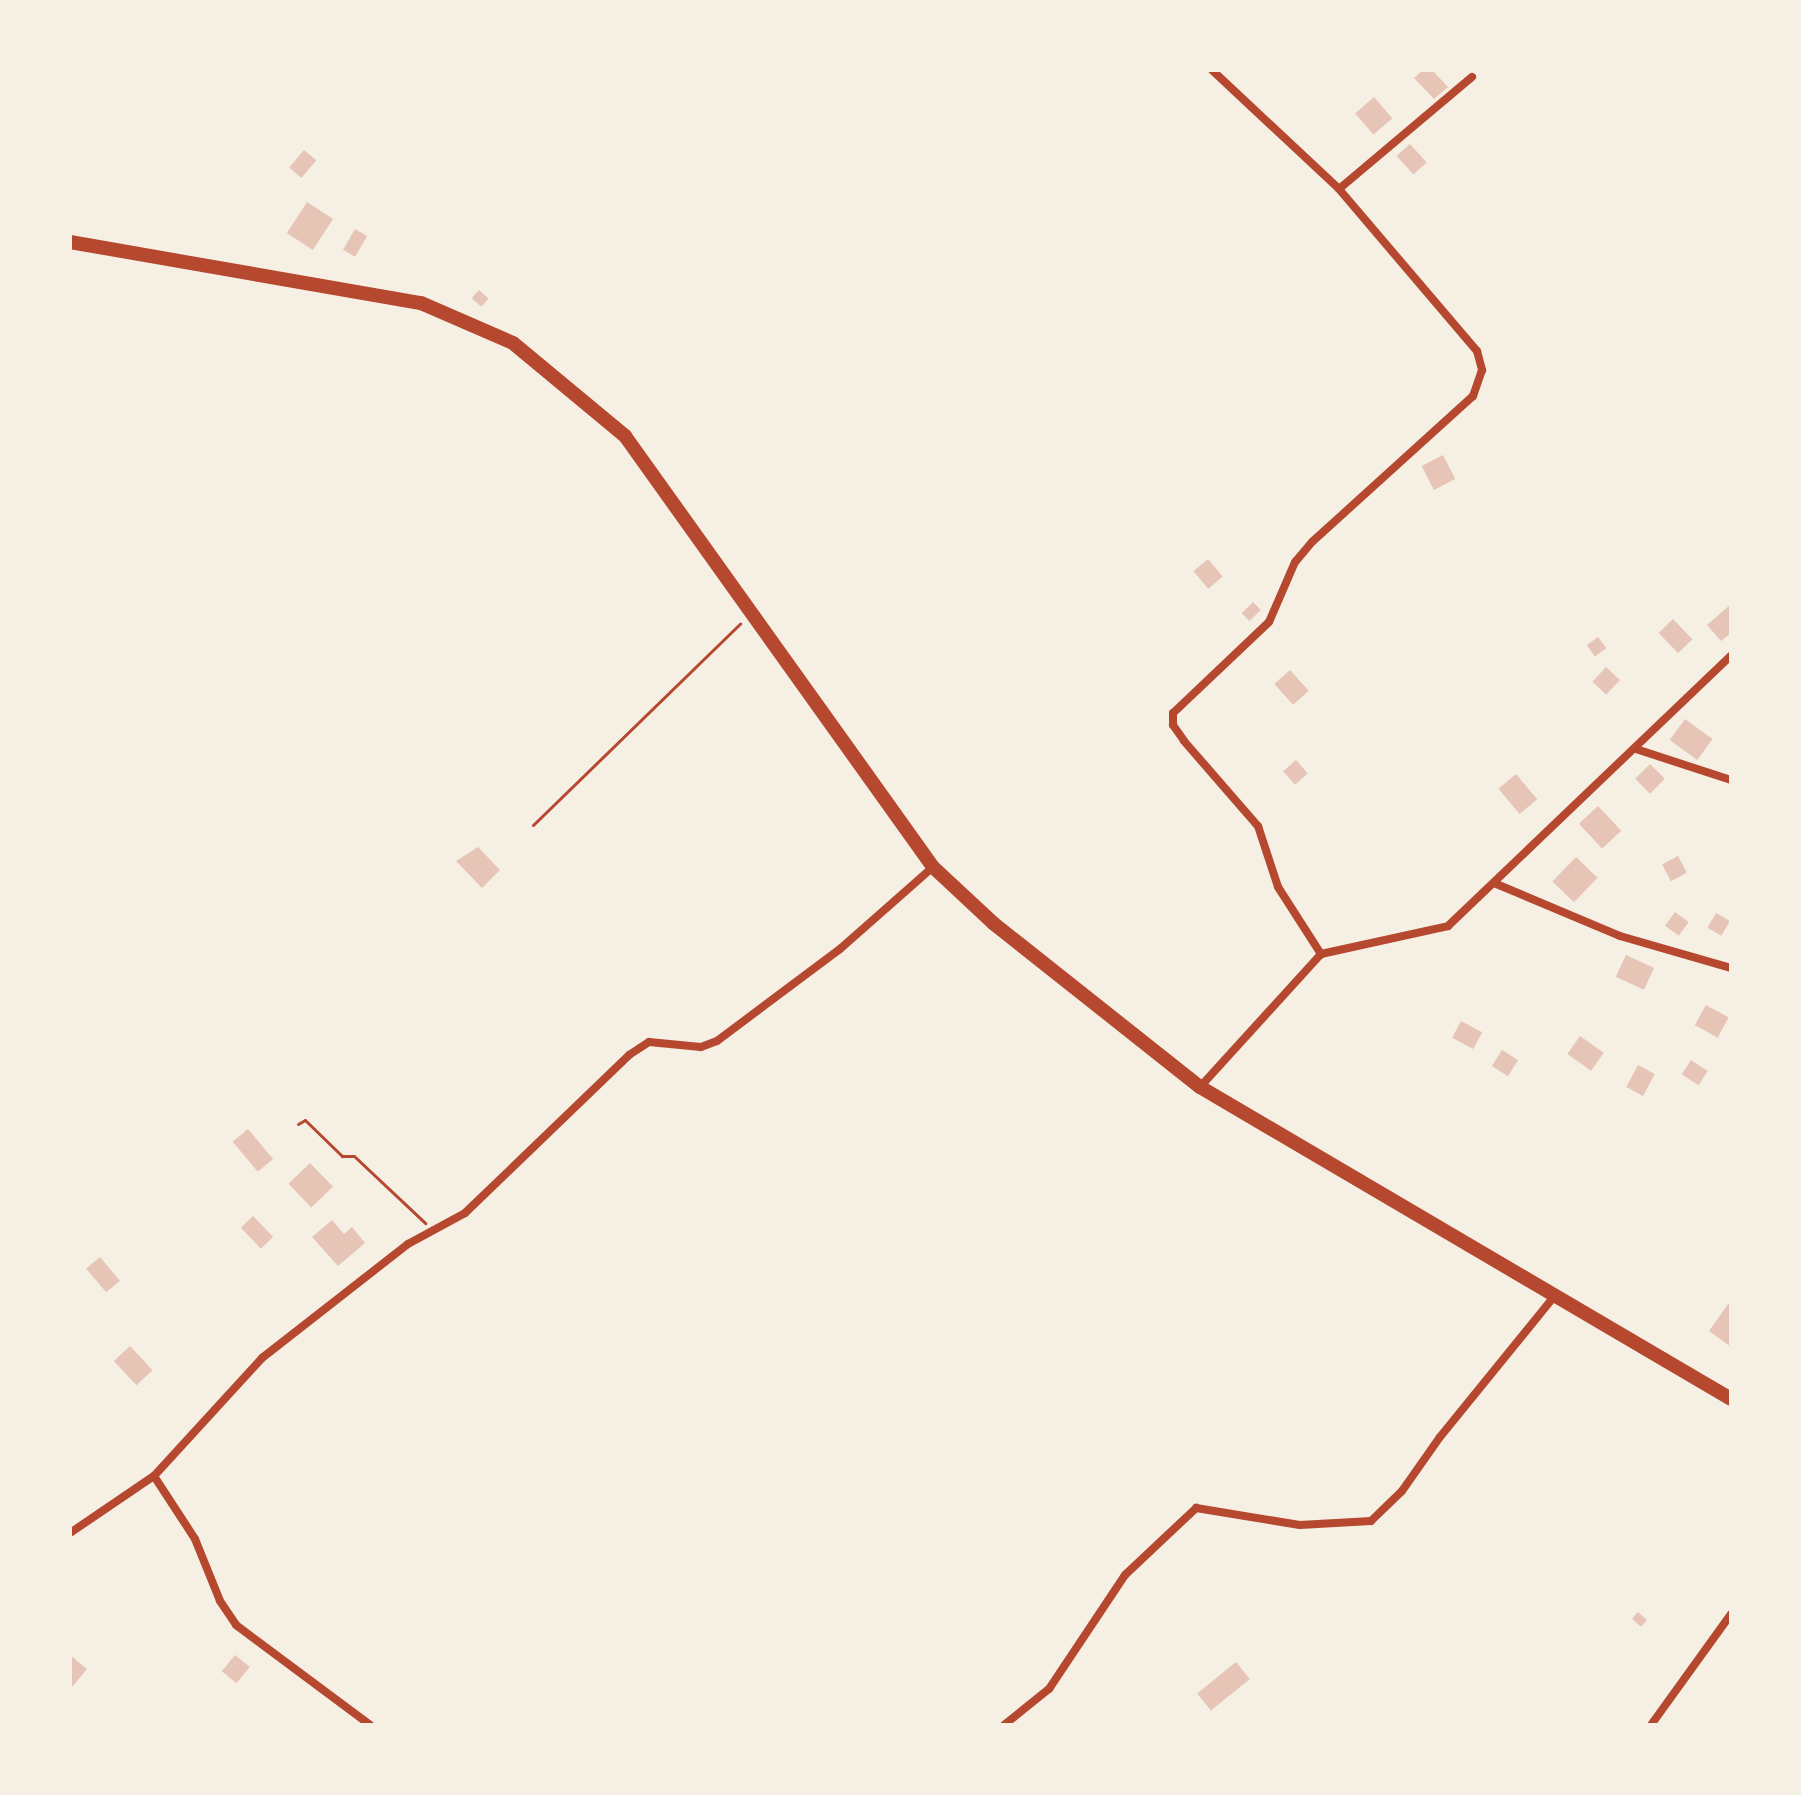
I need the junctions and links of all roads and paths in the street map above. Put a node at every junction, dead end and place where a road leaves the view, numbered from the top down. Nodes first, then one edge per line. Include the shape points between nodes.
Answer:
1 (1212, 70) edge
2 (1472, 77) dead end
3 (1339, 189) junction
4 (70, 242) edge
5 (752, 613) junction
6 (1731, 656) edge
7 (1636, 749) junction
8 (1731, 780) edge
9 (533, 825) dead end
10 (933, 867) junction
11 (1494, 883) junction
12 (1321, 954) junction
13 (1731, 968) edge
14 (1200, 1087) junction
15 (298, 1124) dead end
16 (434, 1231) junction
17 (1553, 1298) junction
18 (1731, 1399) edge
19 (154, 1476) junction
20 (70, 1533) edge
21 (1731, 1614) edge
22 (370, 1725) edge
23 (1004, 1725) edge
24 (1651, 1725) edge

1 - 3 street
2 - 3 street
3 - 12 street via 1477,351 1482,370 1473,396 1312,542 1295,562 1269,622 1173,713 1184,741 1258,826 1278,887
4 - 5 street via 421,303 513,343 625,436
5 - 9 path
5 - 10 street
6 - 7 street
7 - 8 street
7 - 11 street
10 - 14 street via 993,923
10 - 16 street via 840,949 717,1041 701,1047 649,1042 629,1055 465,1213
11 - 12 street via 1448,926
11 - 13 street via 1620,936
12 - 14 street
14 - 17 street
15 - 16 path via 305,1120 342,1156 354,1156
16 - 19 street via 408,1244 262,1358
17 - 18 street
17 - 23 street via 1402,1491 1371,1521 1300,1525 1196,1508 1125,1575 1049,1689
19 - 20 street
19 - 22 street via 195,1539 220,1601 236,1625
21 - 24 street

